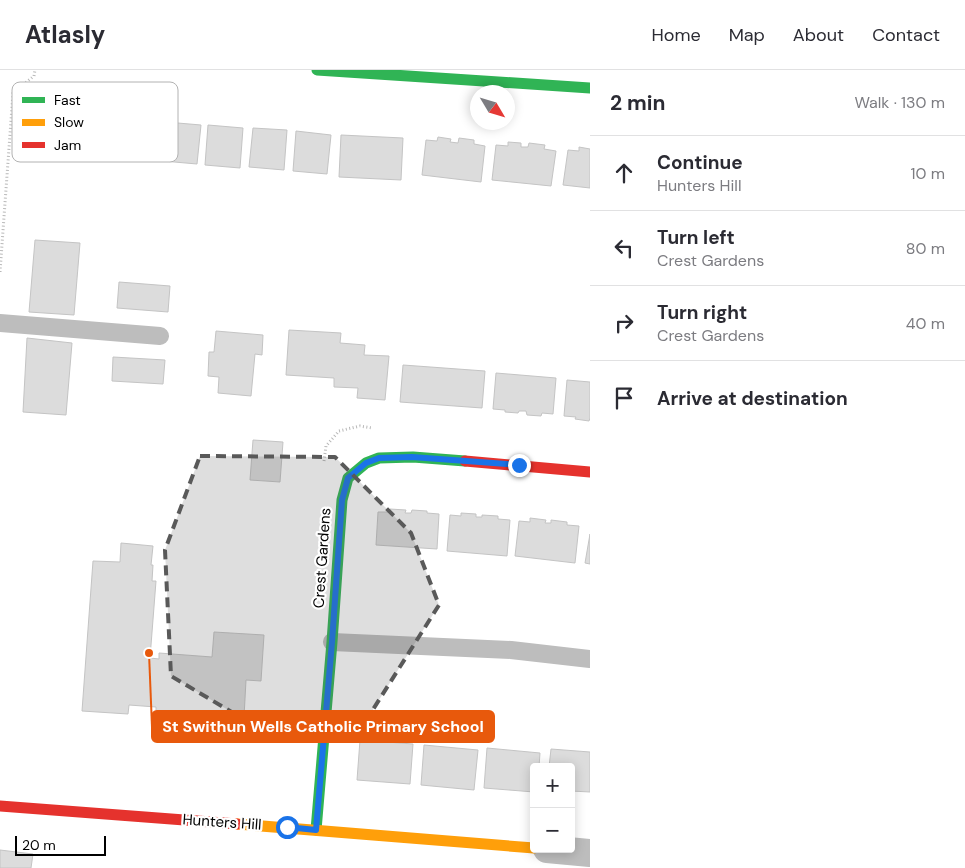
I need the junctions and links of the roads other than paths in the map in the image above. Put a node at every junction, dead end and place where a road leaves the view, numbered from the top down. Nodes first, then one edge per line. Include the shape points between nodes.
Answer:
1 (317, 70) edge
2 (411, 73) edge
3 (590, 88) edge
4 (0, 323) edge
5 (160, 336) dead end
6 (590, 472) edge
7 (332, 642) junction
8 (590, 659) edge
9 (0, 806) edge
10 (316, 830) junction
11 (530, 848) edge
12 (575, 852) edge
13 (590, 853) edge

1 - 2 street
2 - 3 street
4 - 5 lane
6 - 7 street, Crest Gardens via 412,457 379,458 366,463 348,478 342,500
7 - 8 lane via 511,650
7 - 10 street, Crest Gardens
9 - 10 street, Hunters Hill
10 - 11 street, Hunters Hill
12 - 13 street

